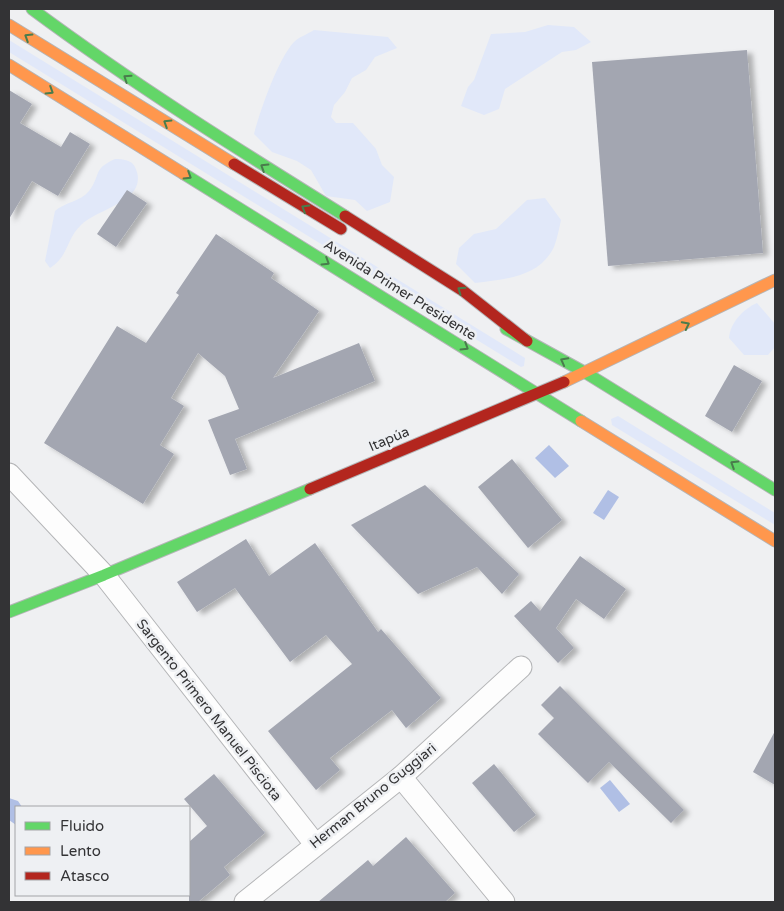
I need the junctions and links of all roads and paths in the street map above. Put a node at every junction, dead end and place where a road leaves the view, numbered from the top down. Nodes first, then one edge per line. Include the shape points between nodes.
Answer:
1 (32, 9) edge
2 (9, 25) edge
3 (9, 65) edge
4 (351, 236) dead end
5 (401, 266) dead end
6 (775, 280) edge
7 (527, 341) junction
8 (586, 373) junction
9 (538, 393) junction
10 (9, 474) edge
11 (775, 490) edge
12 (775, 541) edge
13 (104, 575) junction
14 (9, 612) edge
15 (521, 668) dead end
16 (401, 777) junction
17 (315, 844) junction
18 (245, 902) edge
19 (504, 902) edge

7 -> 1 main road via 462,290 166,104
4 -> 2 main road, Avenida Primer Presidente
3 -> 9 main road, Avenida Primer Presidente
5 - 7 main road, Avenida Primer Presidente
8 -> 6 main road, Itapúa
8 -> 7 main road, Avenida Primer Presidente
8 - 9 main road, Itapúa
11 -> 8 main road, Avenida Primer Presidente
9 - 12 main road, Avenida Primer Presidente
9 - 13 main road, Itapúa
10 - 13 street, Sargento Primero Manuel Pisciota
13 - 14 main road, Itapúa
13 - 17 street, Sargento Primero Manuel Pisciota
15 - 16 street, Herman Bruno Guggiari
16 - 17 street, Herman Bruno Guggiari
16 - 19 street
17 - 18 street, Herman Bruno Guggiari

